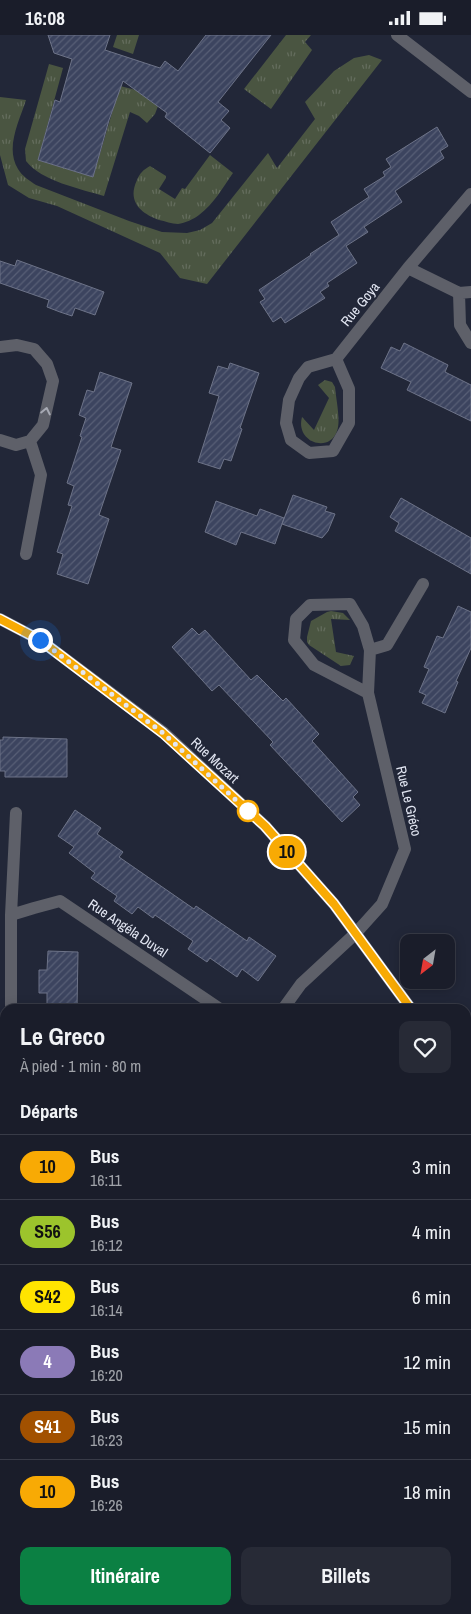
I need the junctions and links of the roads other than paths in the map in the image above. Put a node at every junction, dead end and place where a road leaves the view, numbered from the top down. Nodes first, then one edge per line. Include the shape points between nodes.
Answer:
1 (397, 35) edge
2 (471, 92) edge
3 (471, 194) edge
4 (408, 268) junction
5 (465, 292) edge
6 (471, 343) edge
7 (0, 347) edge
8 (336, 359) junction
9 (0, 440) edge
10 (30, 441) junction
11 (26, 554) dead end
12 (423, 584) dead end
13 (0, 619) edge
14 (370, 650) junction
15 (368, 693) junction
16 (16, 813) dead end
17 (11, 915) junction
18 (355, 934) junction
19 (11, 1004) edge
20 (213, 1004) edge
21 (287, 1004) edge
22 (408, 1004) edge

1 - 2 street
3 - 4 street, Rue Goya
4 - 5 street
4 - 8 street, Rue Goya
5 - 6 street via 460,325
10 -> 7 street via 43,425 53,381 46,364 34,349 17,345
8 - 8 street via 349,389 349,423 332,451 309,453 291,440 286,423 289,401 308,367
9 - 10 street via 16,445
10 - 11 street via 41,475
12 - 14 street via 387,645
13 - 18 street, Rue Mozart via 40,640 163,733 265,826 334,904
14 - 15 street, Rue Le Gréco
14 - 15 street, Rue Le Gréco via 363,626 350,603 310,605 296,619 294,640 314,665
15 - 18 street, Rue Le Gréco via 404,849 382,904
16 - 17 street
17 - 19 street
17 - 20 street, Rue Angéla Duval via 60,901
18 - 21 street, Rue Le Gréco via 301,984
18 - 22 street, Rue Mozart

